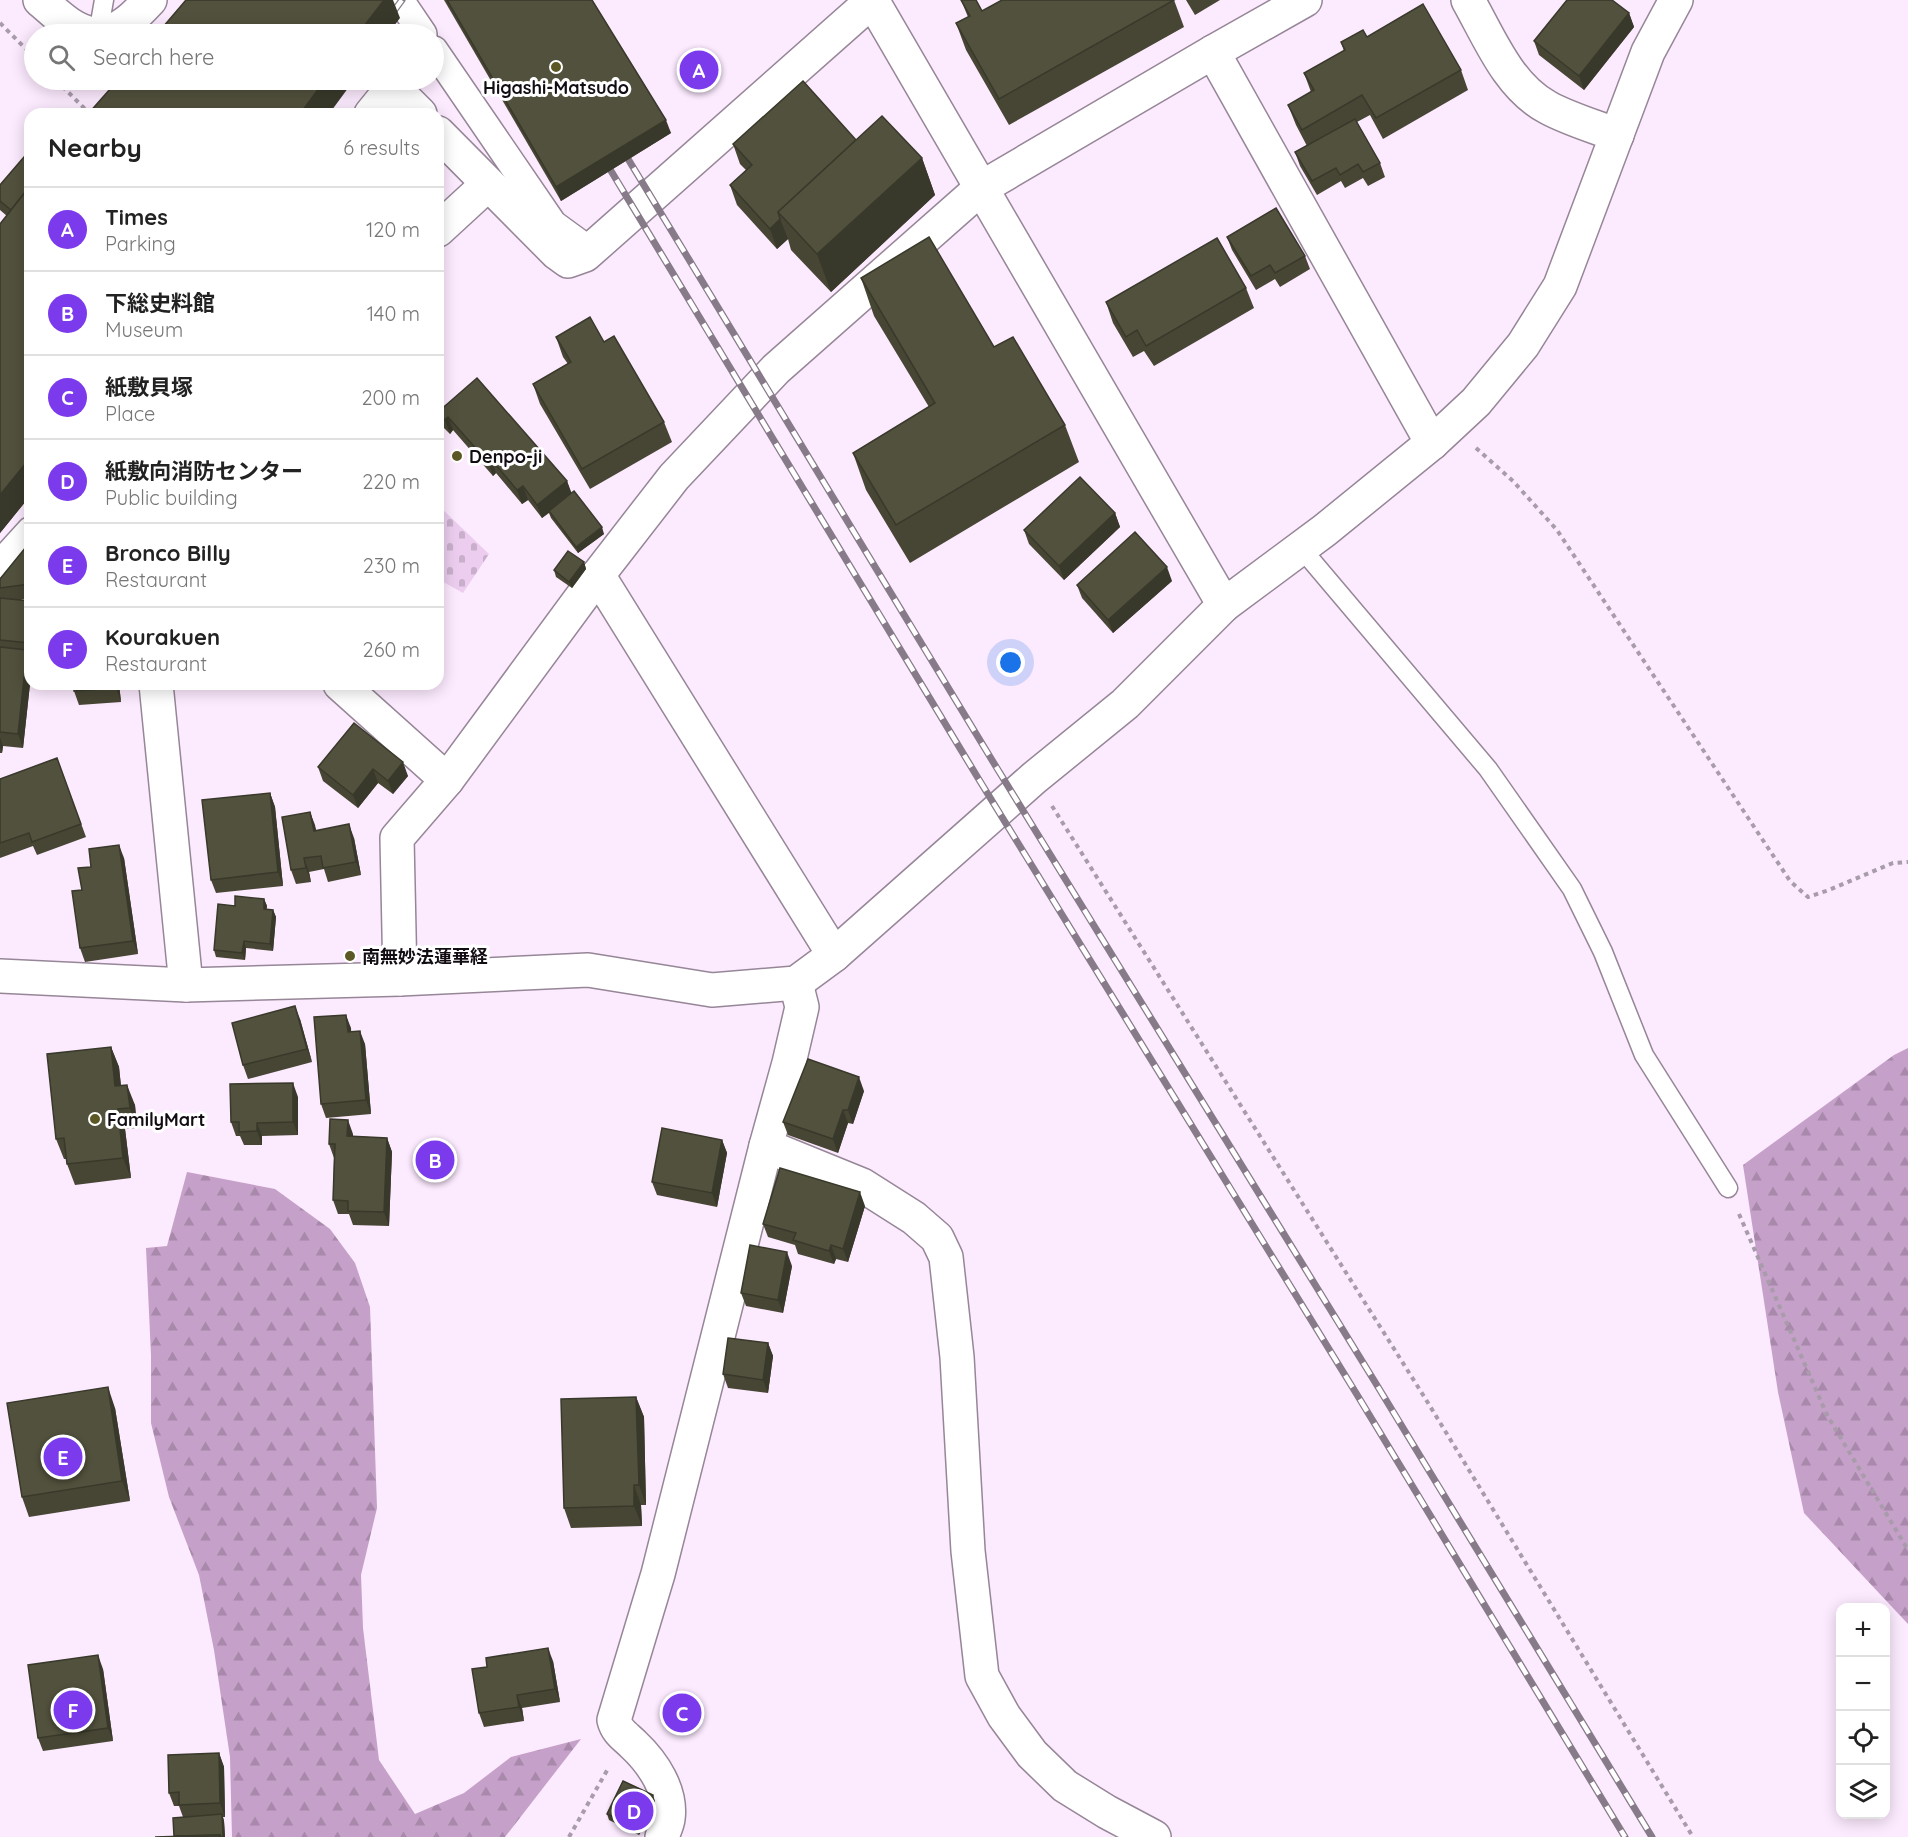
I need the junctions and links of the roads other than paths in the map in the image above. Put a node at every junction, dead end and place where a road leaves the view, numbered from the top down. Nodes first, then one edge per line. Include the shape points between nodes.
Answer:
1 (40, 0) edge
2 (104, 0) edge
3 (150, 0) edge
4 (400, 0) edge
5 (873, 0) edge
6 (1305, 0) edge
7 (1468, 0) edge
8 (1676, 0) edge
9 (69, 24) edge
10 (101, 24) edge
11 (126, 24) edge
12 (416, 24) edge
13 (1213, 51) junction
14 (444, 65) edge
15 (376, 108) edge
16 (414, 108) edge
17 (1617, 135) junction
18 (444, 139) edge
19 (488, 184) junction
20 (981, 188) junction
21 (444, 224) edge
22 (590, 250) junction
23 (1442, 434) junction
24 (24, 538) edge
25 (1301, 548) junction
26 (0, 564) edge
27 (598, 575) junction
28 (1224, 605) junction
29 (157, 690) edge
30 (347, 690) edge
31 (447, 780) junction
32 (834, 955) junction
33 (0, 976) edge
34 (400, 979) junction
35 (796, 983) junction
36 (186, 985) junction
37 (766, 1146) junction
38 (1728, 1188) road end
39 (662, 1837) edge
40 (1154, 1837) edge

1 - 9 street
2 - 10 lane
3 - 11 street
4 - 12 street
5 - 20 street
5 - 22 street
6 - 13 street
7 - 17 street via 1506,66 1526,92 1547,108
8 - 17 street via 1648,52
13 - 20 street
13 - 23 street
14 - 22 street via 553,224
15 - 16 street via 393,93
17 - 23 street via 1560,286 1523,345 1476,402
18 - 19 street
19 - 21 street
19 - 22 street via 568,261
20 - 27 street via 776,369 674,477
20 - 28 street
23 - 25 street
24 - 26 street
25 - 28 street
25 - 38 lane via 1488,769 1572,889 1644,1055
27 - 31 street
27 - 32 street
28 - 32 street via 1125,704
29 - 36 street
30 - 31 street
31 - 34 street via 397,838
32 - 35 street
33 - 36 street
34 - 35 street via 588,970 712,990
34 - 36 street
35 - 37 street via 802,1007
37 - 39 street via 658,1574 614,1720 617,1730 657,1772 668,1801
37 - 40 street via 862,1185 914,1218 937,1238 946,1257 957,1357 968,1551 982,1676 1004,1716 1032,1754 1065,1786

